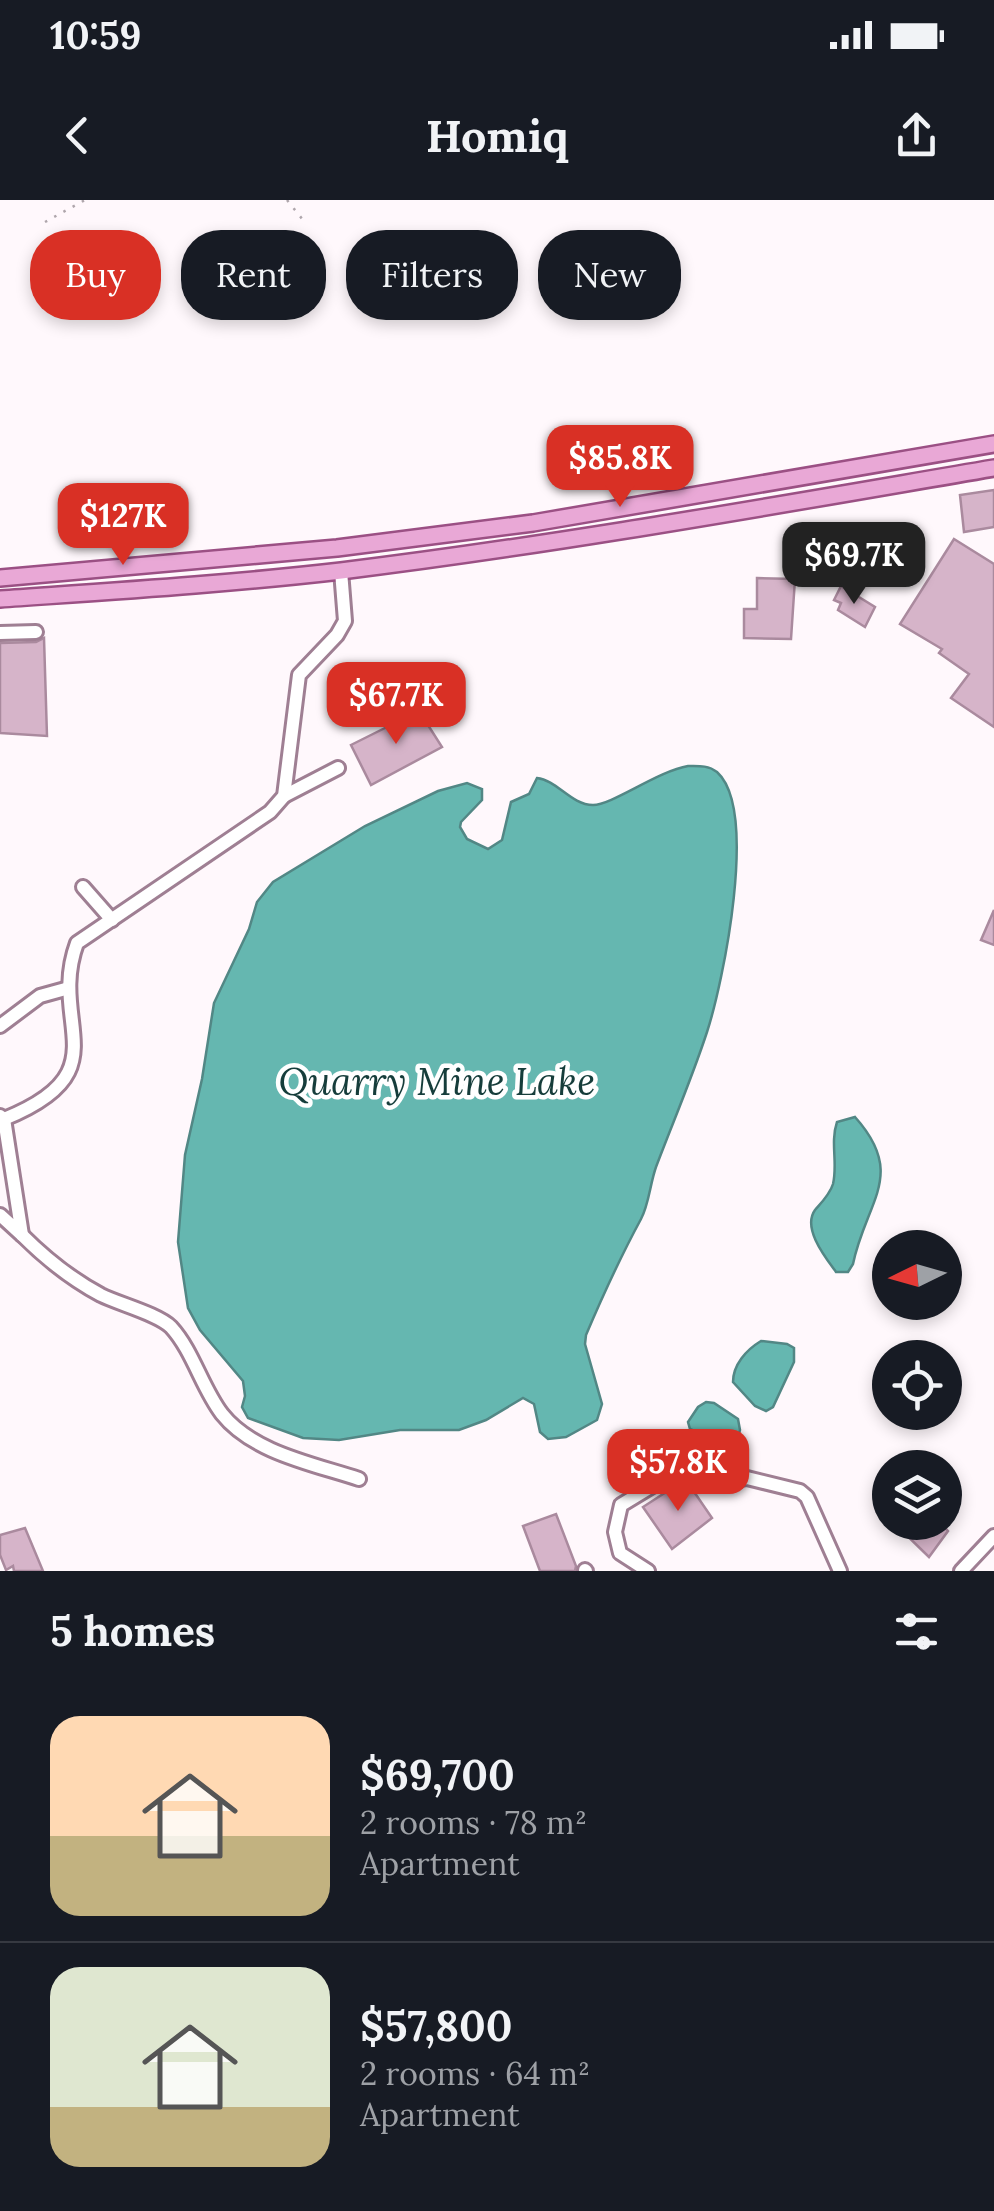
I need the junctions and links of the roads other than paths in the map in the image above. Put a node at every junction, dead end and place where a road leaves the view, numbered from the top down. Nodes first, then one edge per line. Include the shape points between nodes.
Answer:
1 (994, 444) edge
2 (994, 468) edge
3 (340, 571) junction
4 (0, 578) edge
5 (0, 600) edge
6 (36, 632) dead end
7 (0, 633) edge
8 (338, 768) dead end
9 (284, 796) junction
10 (83, 887) dead end
11 (112, 920) junction
12 (69, 988) junction
13 (0, 1026) edge
14 (2, 1118) edge
15 (0, 1215) edge
16 (22, 1234) junction
17 (360, 1479) dead end
18 (994, 1536) edge
19 (648, 1571) edge
20 (840, 1571) edge
21 (961, 1571) edge

1 - 4 main road via 534,522 318,550
2 - 3 main road via 651,528
3 - 5 main road
3 - 9 street via 345,621 298,676
6 - 7 street
8 - 9 street
9 - 11 street
10 - 11 street
11 - 12 street via 78,943
12 - 13 street via 40,996
12 - 14 street via 69,1072 58,1088
14 - 16 street
15 - 16 street
16 - 17 street via 91,1288 170,1326 237,1429 264,1446
18 - 21 street
19 - 20 street via 620,1553 615,1532 621,1506 667,1477 688,1473 800,1491

